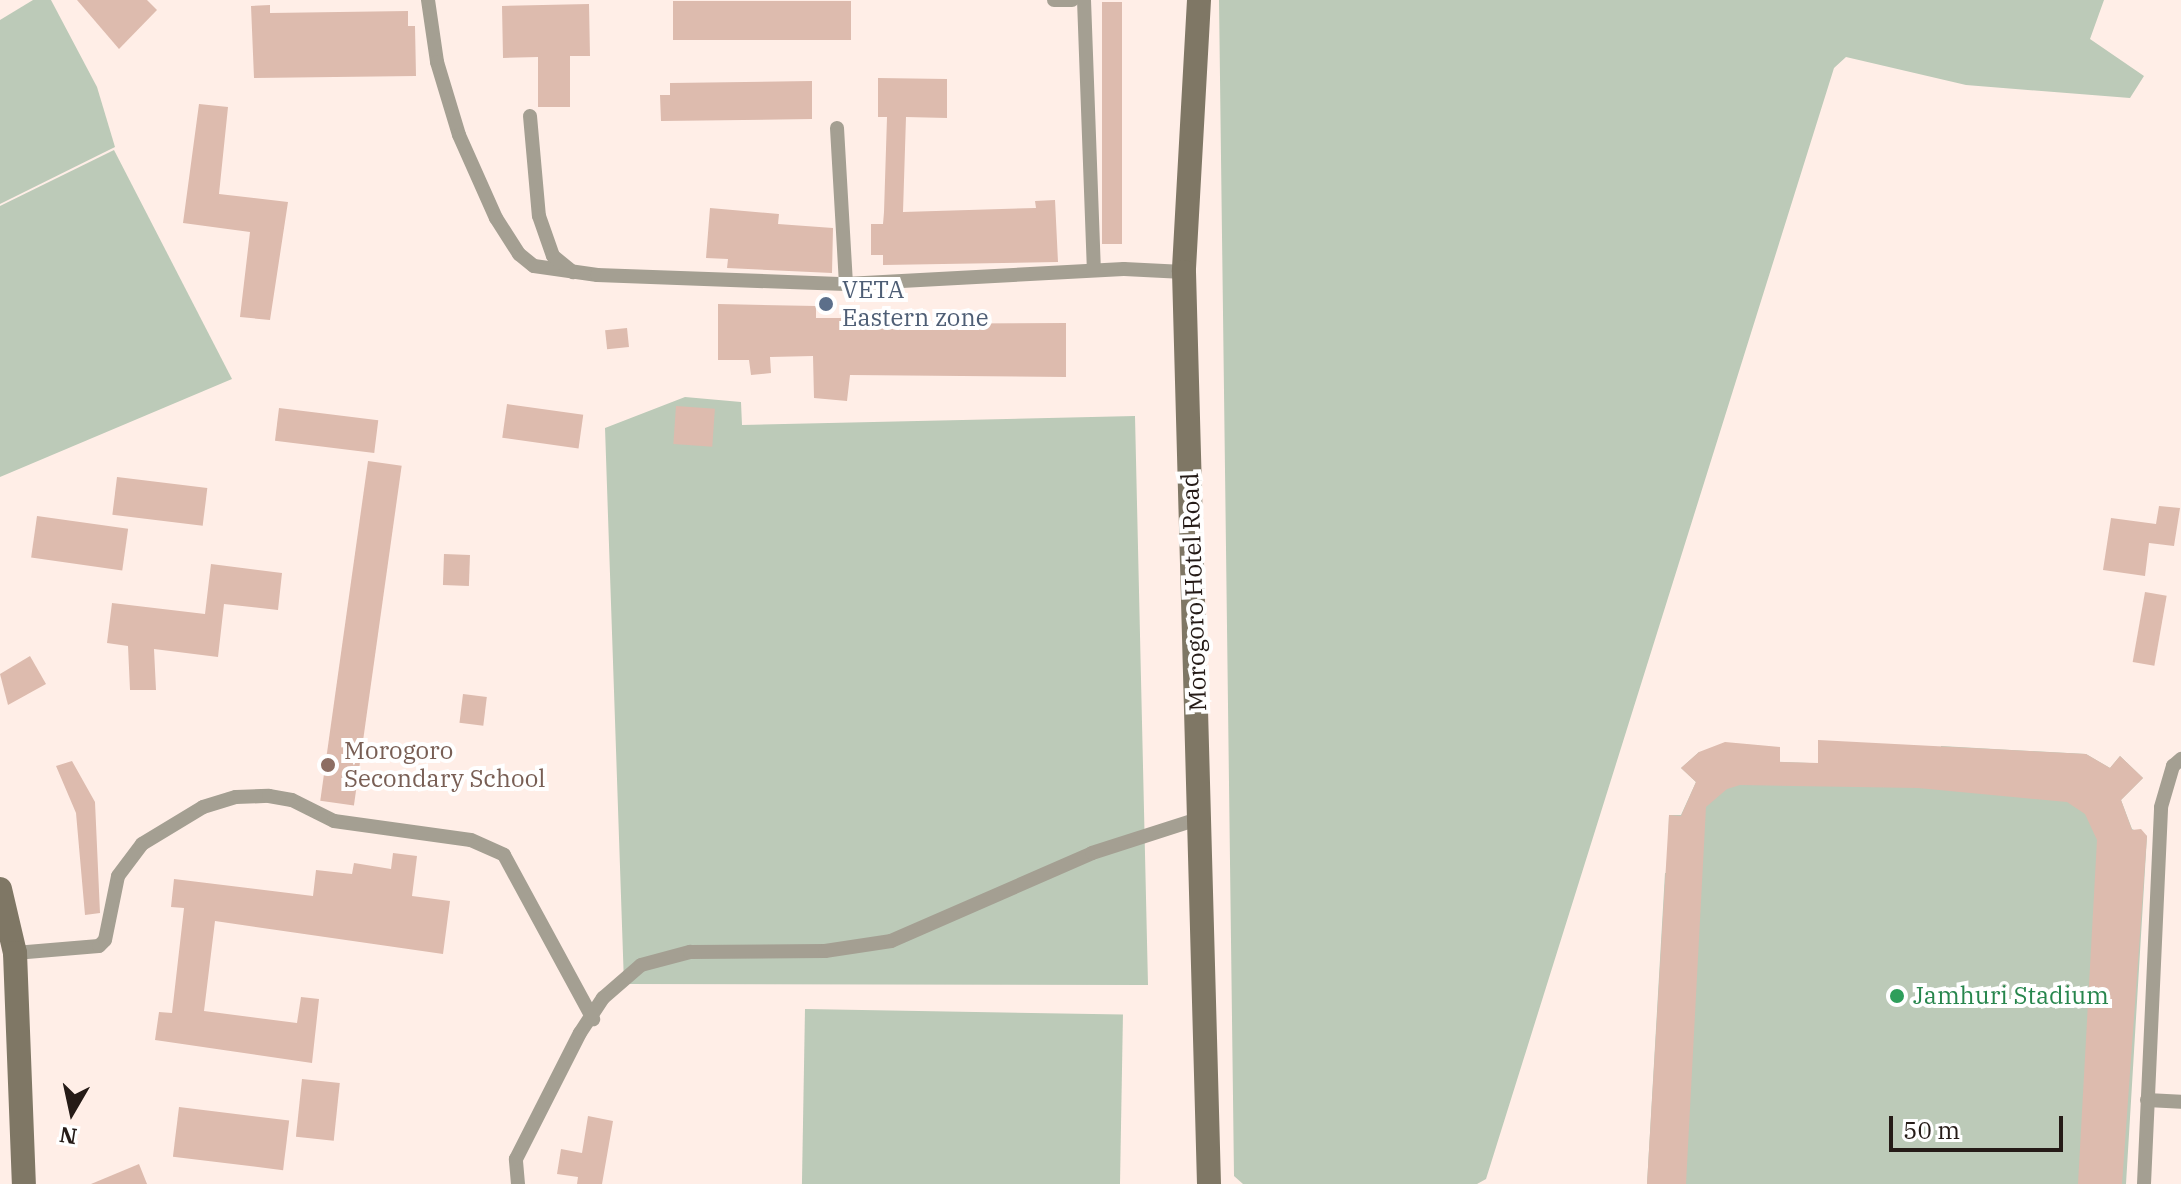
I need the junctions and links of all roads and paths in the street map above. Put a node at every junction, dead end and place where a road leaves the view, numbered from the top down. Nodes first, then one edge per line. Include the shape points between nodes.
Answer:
1 (428, 0) edge
2 (1054, 0) edge
3 (1072, 0) edge
4 (1084, 0) edge
5 (1199, 0) edge
6 (530, 116) dead end
7 (837, 128) dead end
8 (1094, 270) junction
9 (1184, 272) junction
10 (597, 275) junction
11 (846, 284) junction
12 (2181, 759) edge
13 (2175, 781) edge
14 (1201, 818) junction
15 (0, 889) edge
16 (15, 953) junction
17 (593, 1019) junction
18 (2147, 1100) junction
19 (2181, 1102) edge
20 (24, 1184) edge
21 (518, 1184) edge
22 (1209, 1184) edge
23 (2144, 1184) edge

1 - 10 lane via 437,62 459,135 510,243 534,266
2 - 3 lane
4 - 8 lane
5 - 9 street, Morogoro Hotel Road
6 - 10 lane via 533,188 550,250 569,272
7 - 11 lane
8 - 9 lane
8 - 11 lane
9 - 14 street, Morogoro Hotel Road
10 - 11 lane
12 - 13 lane
13 - 18 lane via 2161,807
14 - 17 lane via 1092,853 891,941 825,951 661,957 616,985
14 - 22 street, Morogoro Hotel Road
15 - 16 street
16 - 17 lane via 99,946 107,933 118,876 142,844 203,807 236,797 269,796 292,800 334,821 471,840 504,855
16 - 20 street
17 - 21 lane via 580,1033 520,1150 515,1166
18 - 19 lane
18 - 23 lane

